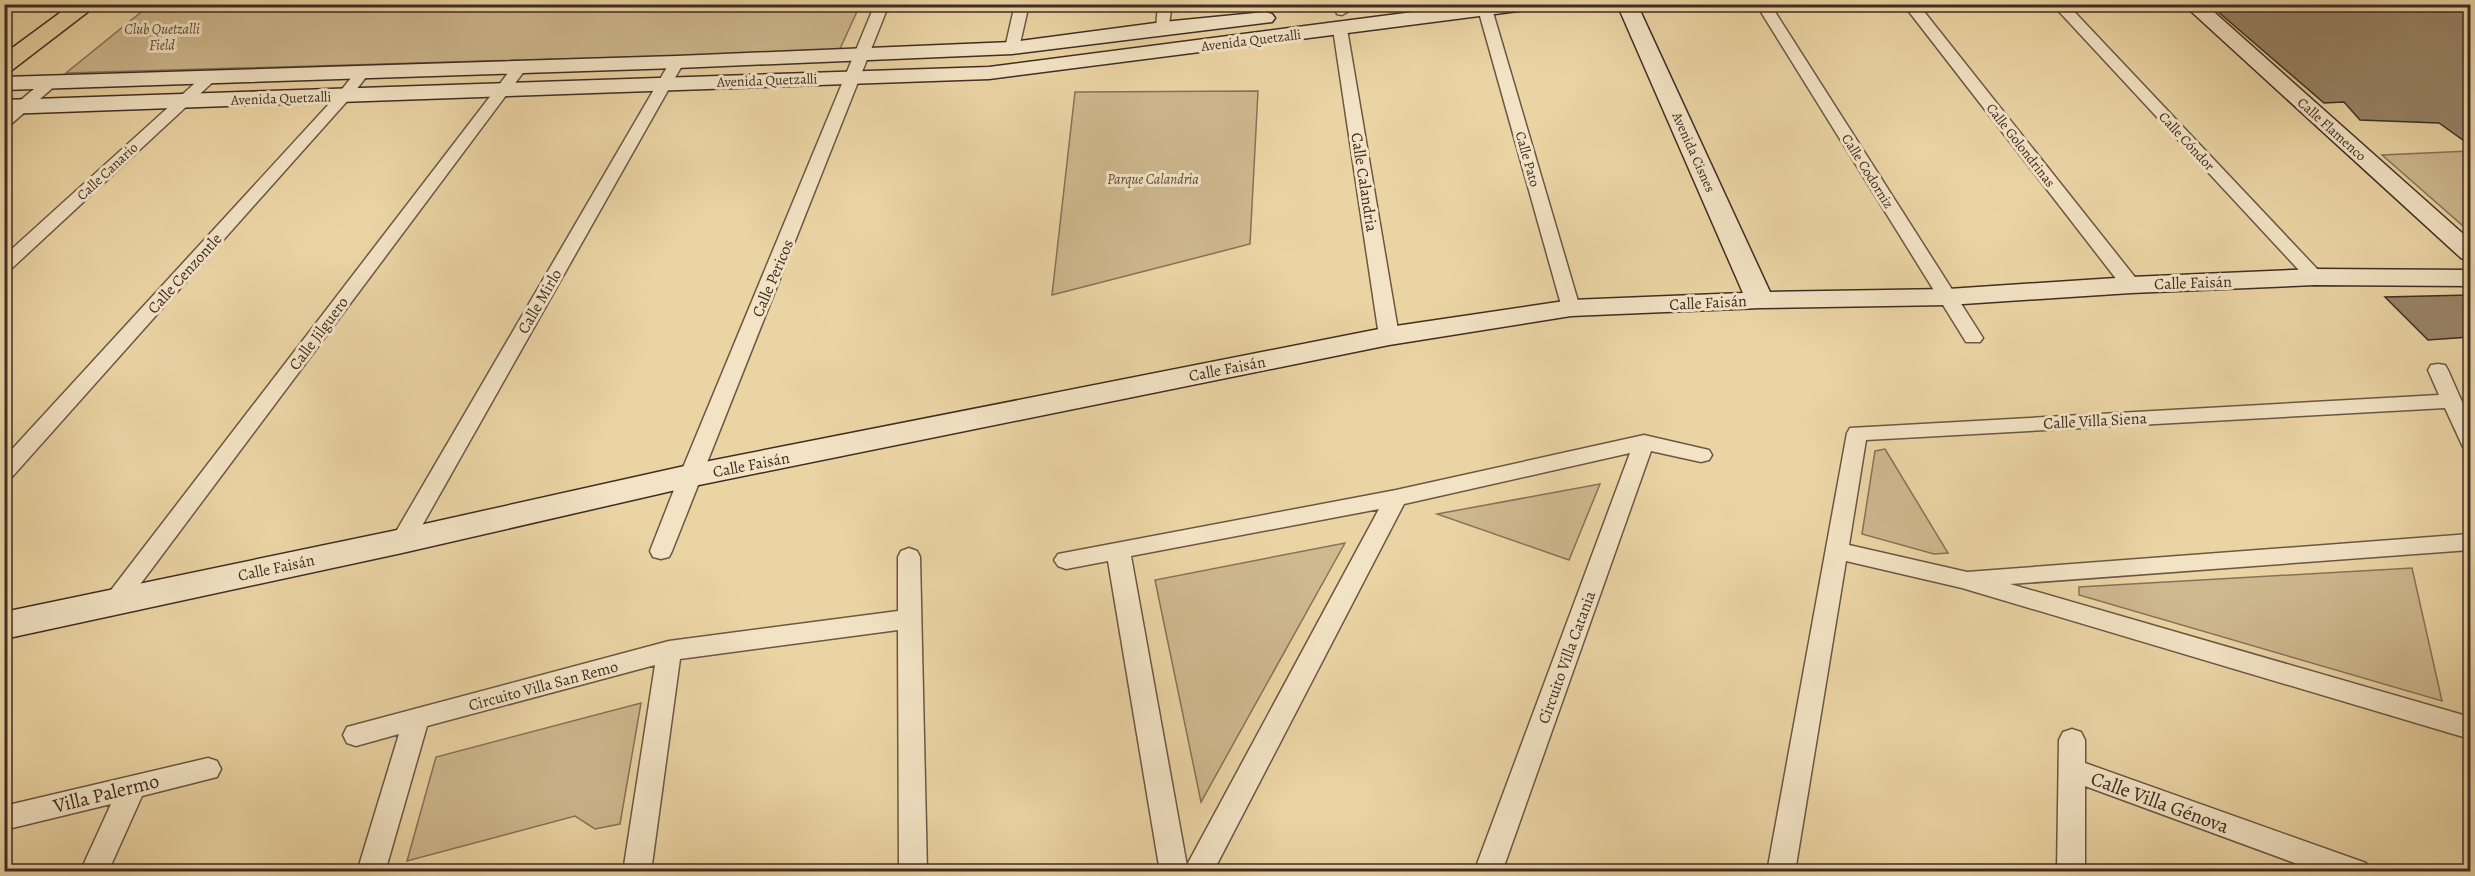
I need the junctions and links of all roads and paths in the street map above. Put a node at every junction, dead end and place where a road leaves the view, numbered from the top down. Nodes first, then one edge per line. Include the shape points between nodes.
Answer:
1 (52, 4) edge
2 (87, 4) edge
3 (882, 4) edge
4 (1022, 4) edge
5 (1165, 4) edge
6 (1378, 4) edge
7 (1526, 4) edge
8 (1628, 4) edge
9 (1763, 4) edge
10 (1910, 4) edge
11 (2060, 4) edge
12 (2193, 4) edge
13 (1485, 9) junction
14 (1341, 15) edge
15 (1163, 28) junction
16 (4, 39) edge
17 (1012, 48) junction
18 (863, 55) junction
19 (678, 62) junction
20 (4, 65) edge
21 (520, 67) junction
22 (363, 72) junction
23 (856, 76) junction
24 (210, 77) junction
25 (51, 82) junction
26 (4, 84) edge
27 (664, 84) junction
28 (502, 89) junction
29 (344, 96) junction
30 (181, 103) junction
31 (14, 106) edge
32 (4, 122) edge
33 (2470, 253) edge
34 (4, 266) edge
35 (2315, 277) junction
36 (2470, 278) edge
37 (2131, 285) junction
38 (1948, 297) junction
39 (1760, 300) junction
40 (1571, 308) junction
41 (1389, 336) junction
42 (1973, 338) dead end
43 (2438, 370) dead end
44 (2452, 401) junction
45 (1644, 442) junction
46 (2470, 442) edge
47 (1701, 455) dead end
48 (4, 472) edge
49 (689, 476) junction
50 (1396, 498) junction
51 (402, 540) junction
52 (2470, 542) edge
53 (1118, 550) junction
54 (1836, 550) junction
55 (661, 551) dead end
56 (909, 557) dead end
57 (1066, 560) dead end
58 (1962, 579) junction
59 (116, 600) junction
60 (909, 619) junction
61 (4, 626) edge
62 (669, 651) junction
63 (417, 718) junction
64 (2470, 728) edge
65 (356, 735) dead end
66 (2072, 740) dead end
67 (208, 769) dead end
68 (2072, 771) junction
69 (133, 786) junction
70 (4, 818) edge
71 (2348, 870) edge
72 (94, 872) edge
73 (371, 872) edge
74 (638, 872) edge
75 (913, 872) edge
76 (1173, 872) edge
77 (1198, 872) edge
78 (1488, 872) edge
79 (1781, 872) edge
80 (2071, 872) edge

1 - 16 main road
2 - 20 main road
3 - 18 street, Calle Pericos
4 - 17 street
5 - 15 street
6 - 14 main road, Avenida Quetzalli
7 - 13 main road, Avenida Quetzalli
8 - 39 main road, Avenida Cisnes
9 - 38 street, Calle Codorniz
10 - 37 street, Calle Golondrinas
11 - 35 street, Calle Cóndor
12 - 33 main road, Calle Flamenco
13 - 14 main road, Avenida Quetzalli
13 - 40 street, Calle Pato
14 - 15 main road, Avenida Quetzalli
14 - 23 main road, Avenida Quetzalli via 989,74
14 - 41 street, Calle Calandria
15 - 17 main road, Avenida Quetzalli
17 - 18 main road, Avenida Quetzalli
18 - 19 main road, Avenida Quetzalli
18 - 23 street, Calle Pericos
19 - 21 main road, Avenida Quetzalli
19 - 27 street, Calle Mirlo
21 - 22 main road, Avenida Quetzalli
21 - 28 street, Calle Jilguero
22 - 24 main road, Avenida Quetzalli
22 - 29 street, Calle Cenzontle
23 - 27 main road, Avenida Quetzalli
23 - 49 street, Calle Pericos
24 - 25 main road, Avenida Quetzalli
24 - 30 street, Calle Canario
25 - 26 main road, Avenida Quetzalli
25 - 31 street
27 - 28 main road, Avenida Quetzalli
27 - 51 street, Calle Mirlo
28 - 29 main road, Avenida Quetzalli
28 - 59 street, Calle Jilguero
29 - 30 main road, Avenida Quetzalli
29 - 48 street, Calle Cenzontle
30 - 31 main road, Avenida Quetzalli
30 - 34 street, Calle Canario
31 - 32 street
35 - 36 main road, Calle Faisán
35 - 37 main road, Calle Faisán
37 - 38 main road, Calle Faisán
38 - 39 main road, Calle Faisán
38 - 42 street, Calle Codorniz
39 - 40 main road, Calle Faisán
40 - 41 main road, Calle Faisán
41 - 49 main road, Calle Faisán
43 - 44 street
44 - 46 street
44 - 54 street, Calle Villa Siena via 1857,433
45 - 47 street
45 - 50 street
45 - 78 street, Circuito Villa Catania
49 - 51 main road, Calle Faisán
49 - 55 street, Calle Pericos
50 - 53 street
50 - 77 street
51 - 59 main road, Calle Faisán
52 - 58 street
53 - 57 street
53 - 76 street
54 - 58 street
54 - 79 street, Calle Villa Siena
56 - 60 street
58 - 64 street
59 - 61 main road, Calle Faisán
60 - 62 street, Circuito Villa San Remo
60 - 75 street
62 - 63 street, Circuito Villa San Remo
62 - 74 street
63 - 65 street, Circuito Villa San Remo
63 - 73 street
66 - 68 street
67 - 69 street, Villa Palermo
68 - 71 street, Calle Villa Génova
68 - 80 street, Calle Villa Génova
69 - 70 street, Villa Palermo
69 - 72 street

